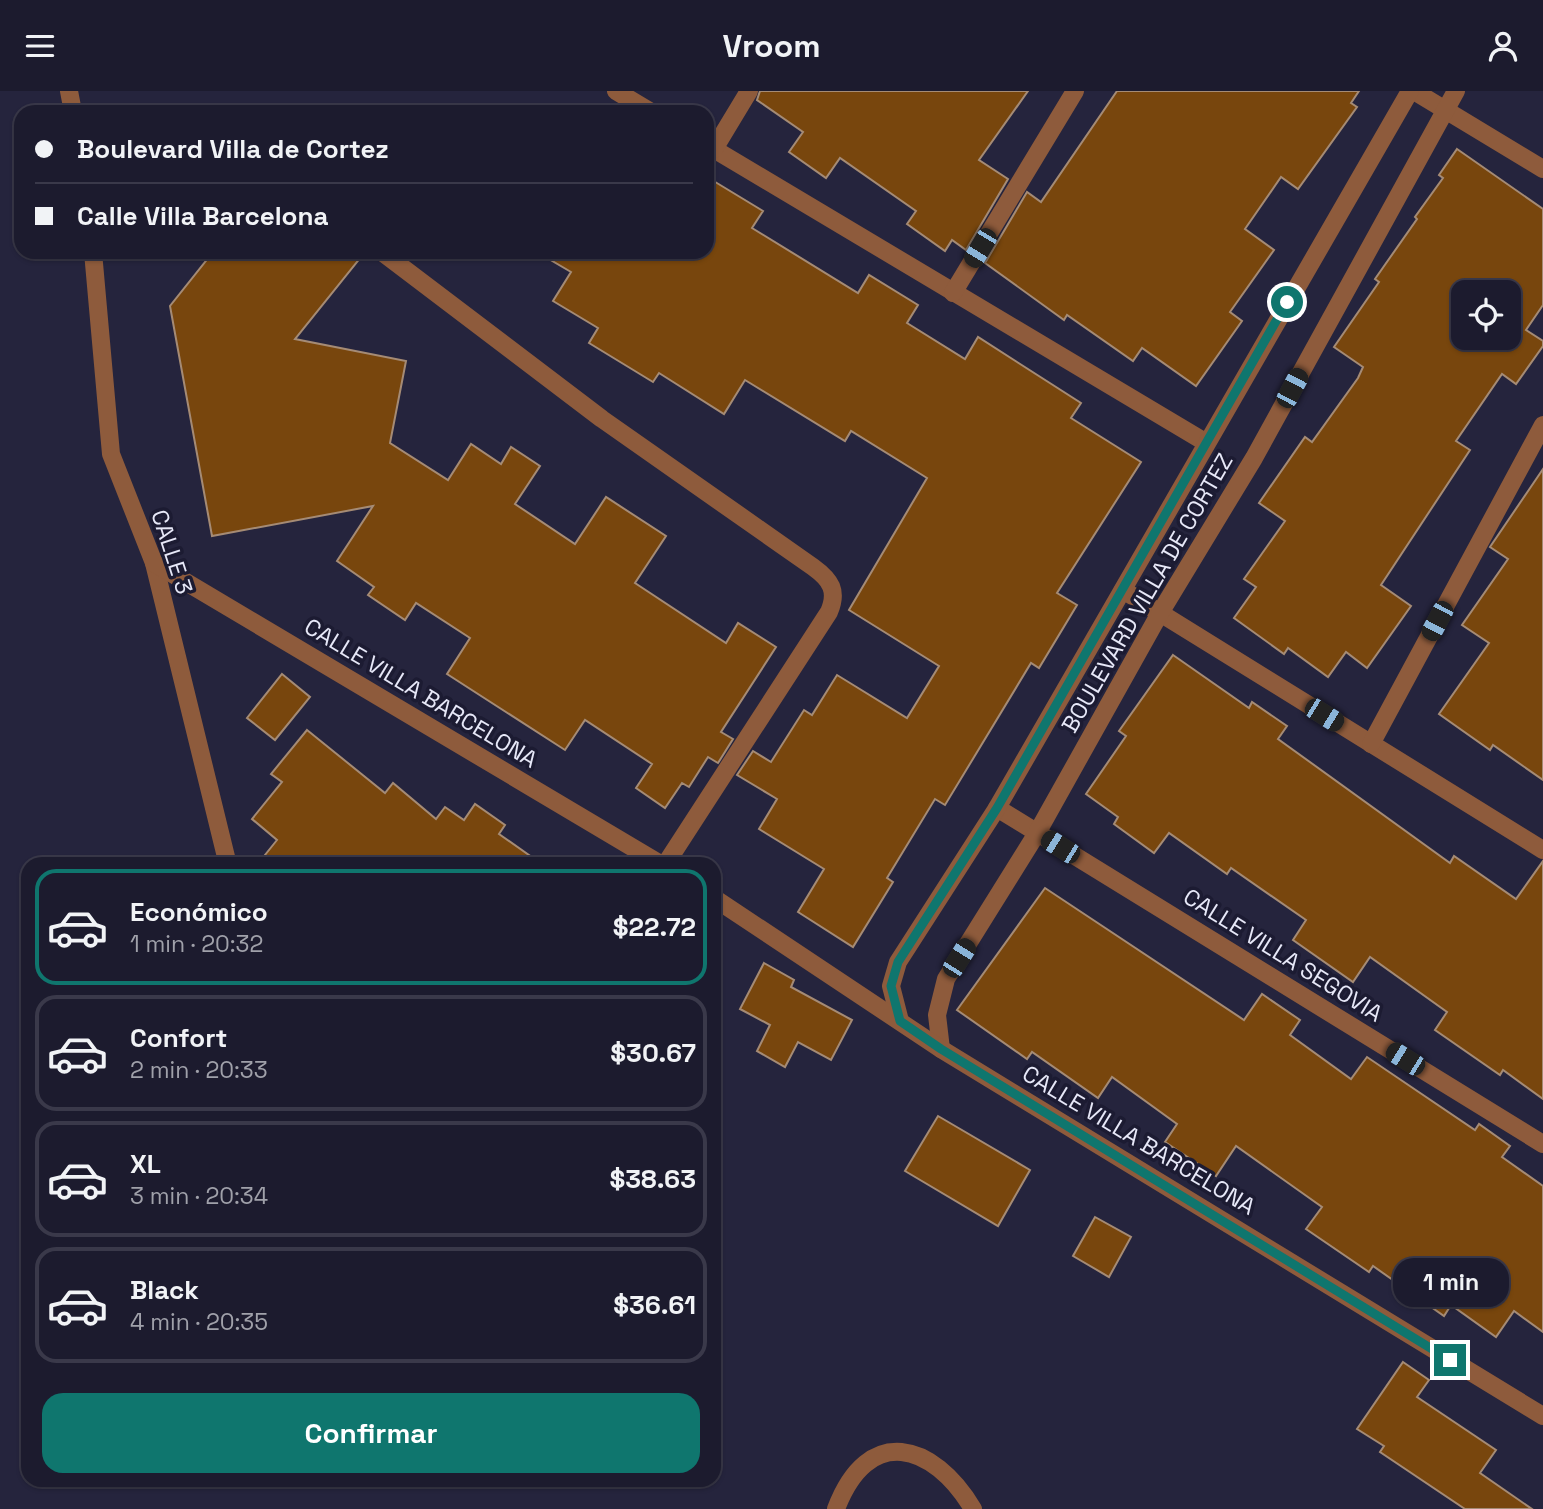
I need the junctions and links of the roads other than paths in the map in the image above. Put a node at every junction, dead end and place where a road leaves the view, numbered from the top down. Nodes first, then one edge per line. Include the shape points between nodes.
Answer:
1 (616, 91) edge
2 (749, 91) edge
3 (1075, 91) edge
4 (1412, 91) edge
5 (1456, 91) edge
6 (640, 105) edge
7 (1445, 110) junction
8 (714, 143) edge
9 (714, 149) edge
10 (1543, 169) edge
11 (94, 259) edge
12 (391, 259) edge
13 (953, 293) junction
14 (1543, 425) edge
15 (1205, 442) junction
16 (154, 563) junction
17 (1123, 590) junction
18 (1160, 613) junction
19 (1371, 744) junction
20 (997, 808) junction
21 (1037, 833) junction
22 (1543, 850) edge
23 (226, 857) edge
24 (650, 857) edge
25 (669, 857) edge
26 (721, 903) edge
27 (900, 1021) junction
28 (941, 1049) junction
29 (1543, 1144) edge
30 (1543, 1416) edge
31 (836, 1509) edge
32 (973, 1509) edge

1 - 6 street
2 - 8 street
3 - 13 street
4 - 7 street
4 - 15 street, BOULEVARD VILLA DE CORTEZ
5 - 7 street, BOULEVARD VILLA DE CORTEZ
7 - 10 street
7 - 18 street, BOULEVARD VILLA DE CORTEZ via 1254,458
9 - 13 street
11 - 16 street, CALLE 3 via 111,454
12 - 25 street via 602,419 828,577 834,589 829,612
13 - 15 street
14 - 19 street
15 - 17 street, BOULEVARD VILLA DE CORTEZ
16 - 23 street, CALLE 3
16 - 24 street, CALLE VILLA BARCELONA
17 - 18 street
17 - 20 street, BOULEVARD VILLA DE CORTEZ
18 - 19 street
18 - 21 street, BOULEVARD VILLA DE CORTEZ
19 - 22 street
20 - 21 street, CALLE VILLA SEGOVIA
20 - 27 street, BOULEVARD VILLA DE CORTEZ via 898,962 891,986
21 - 28 street, BOULEVARD VILLA DE CORTEZ via 946,979 937,1015
21 - 29 street, CALLE VILLA SEGOVIA
26 - 27 street, CALLE VILLA BARCELONA
27 - 28 street, CALLE VILLA BARCELONA
28 - 30 street, CALLE VILLA BARCELONA
31 - 32 street via 847,1481 862,1463 880,1453 902,1452 941,1469

